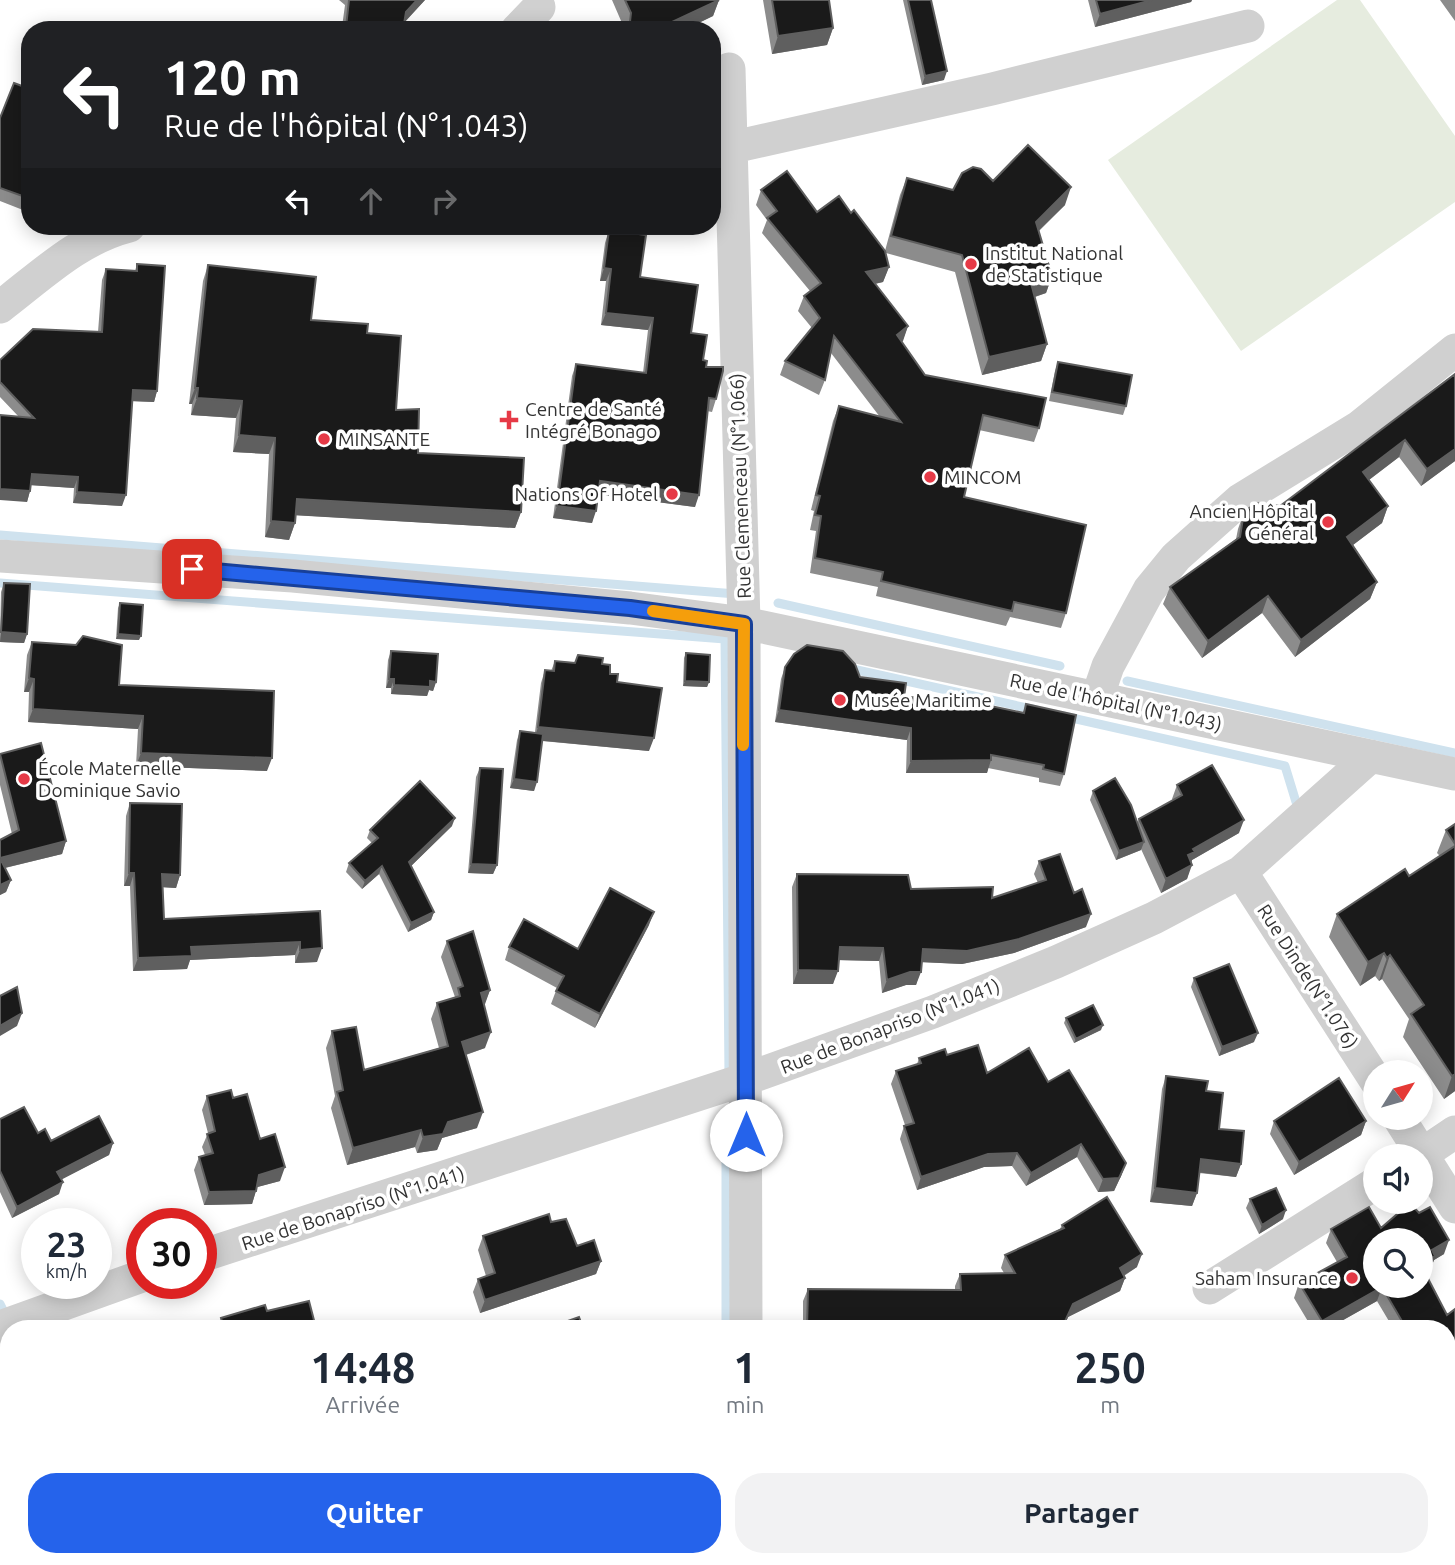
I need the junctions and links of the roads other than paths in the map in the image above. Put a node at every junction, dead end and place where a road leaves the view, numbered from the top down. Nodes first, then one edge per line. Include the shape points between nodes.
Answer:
1 (1248, 26) dead end
2 (729, 69) dead end
3 (729, 148) junction
4 (103, 235) edge
5 (0, 307) edge
6 (1455, 350) edge
7 (0, 556) edge
8 (744, 624) junction
9 (1097, 698) junction
10 (1371, 756) junction
11 (1455, 774) edge
12 (1241, 872) junction
13 (1363, 1061) edge
14 (746, 1079) junction
15 (1455, 1132) edge
16 (1433, 1146) edge
17 (1433, 1175) edge
18 (1363, 1191) edge
19 (1455, 1208) edge
20 (217, 1251) edge
21 (126, 1282) edge
22 (1209, 1288) dead end
23 (19, 1320) edge
24 (746, 1320) edge

1 - 3 street
2 - 3 street, Rue Clemenceau (N°1.066)
3 - 8 street, Rue Clemenceau (N°1.066)
4 - 5 street via 68,253
6 - 9 street via 1349,433 1240,500 1176,557 1149,590 1108,666
7 - 8 street, Rue de l'hôpital (N°1.043) via 617,606
8 - 9 street, Rue de l'hôpital (N°1.043)
8 - 14 street, Rue Clemenceau (N°1.066)
9 - 10 street, Rue de l'hôpital (N°1.043)
10 - 11 street, Rue de l'hôpital (N°1.043)
10 - 12 street, Rue de Bonapriso (N°1.041)
12 - 13 street, Rue Dinde(N°1.076)
12 - 14 street, Rue de Bonapriso (N°1.041) via 1056,962
14 - 20 street, Rue de Bonapriso (N°1.041)
14 - 24 street, Rue Clemenceau (N°1.066)
15 - 16 street
17 - 19 street
18 - 22 street
21 - 23 street

